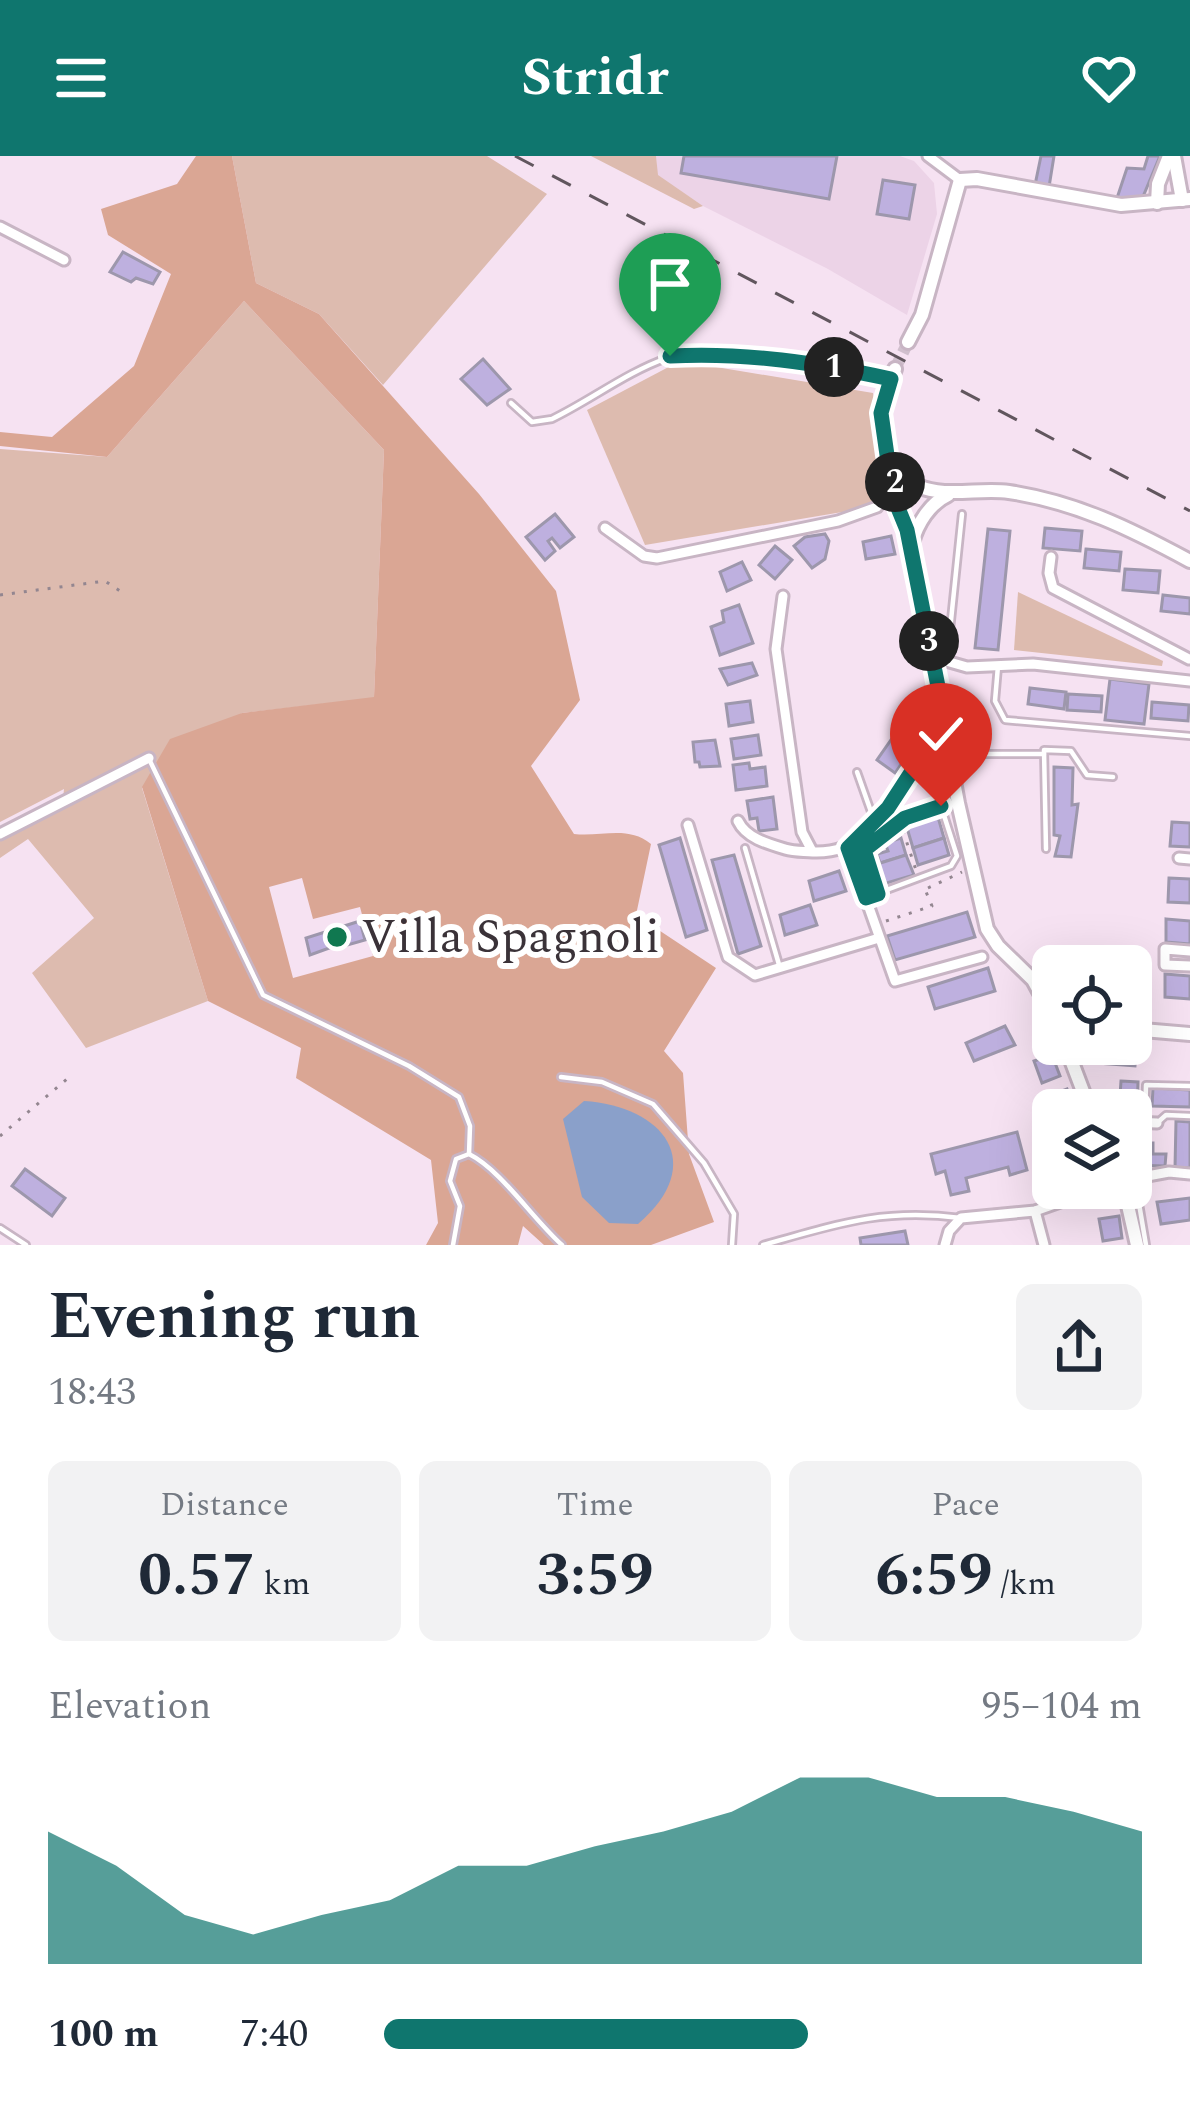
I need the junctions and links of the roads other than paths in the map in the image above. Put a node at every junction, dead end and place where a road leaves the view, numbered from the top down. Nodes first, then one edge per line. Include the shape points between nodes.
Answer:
1 (928, 156) edge
2 (1172, 156) edge
3 (960, 180) junction
4 (1186, 200) edge
5 (1156, 203) junction
6 (0, 227) edge
7 (64, 260) dead end
8 (908, 342) tunnel mouth
9 (893, 374) joint
10 (511, 403) dead end
11 (894, 479) junction
12 (927, 490) junction
13 (955, 492) junction
14 (900, 494) junction
15 (933, 505) junction
16 (962, 514) dead end
17 (903, 517) junction
18 (922, 520) junction
19 (605, 528) dead end
20 (910, 552) junction
21 (1052, 557) dead end
22 (1190, 562) edge
23 (783, 596) dead end
24 (940, 657) junction
25 (1190, 658) edge
26 (998, 666) junction
27 (1185, 681) edge
28 (947, 732) junction
29 (1190, 736) edge
30 (950, 754) junction
31 (1044, 754) junction
32 (149, 758) joint
33 (856, 772) dead end
34 (1113, 777) dead end
35 (738, 821) dead end
36 (874, 823) junction
37 (688, 825) dead end
38 (0, 834) edge
39 (745, 848) dead end
40 (848, 848) junction
41 (1046, 849) dead end
42 (812, 851) junction
43 (878, 894) junction
44 (866, 898) junction
45 (879, 938) junction
46 (1190, 951) edge
47 (982, 957) dead end
48 (1190, 966) edge
49 (780, 968) junction
50 (1032, 979) edge
51 (1152, 1031) edge
52 (1190, 1034) edge
53 (561, 1077) dead end
54 (1190, 1086) edge
55 (1147, 1089) edge
56 (1190, 1115) edge
57 (1152, 1122) edge
58 (469, 1154) junction
59 (1190, 1174) edge
60 (1152, 1176) edge
61 (1041, 1209) edge
62 (1133, 1209) edge
63 (1137, 1209) edge
64 (1035, 1211) junction
65 (961, 1218) junction
66 (0, 1228) edge
67 (26, 1245) edge
68 (453, 1245) edge
69 (562, 1245) edge
70 (731, 1245) edge
71 (763, 1245) edge
72 (945, 1245) edge
73 (1044, 1245) edge
74 (1137, 1245) edge
75 (1147, 1245) edge

1 - 3 street
2 - 4 street
2 - 5 street
3 - 5 street via 1121,206
3 - 8 street
4 - 5 street
6 - 7 street
9 - 10 lane via 726,353 670,356 552,419 532,422
9 - 11 street via 881,413
11 - 14 street
11 - 19 street via 877,508 657,558
12 - 13 street
12 - 14 street via 913,486
12 - 15 street
13 - 15 street
13 - 22 street via 1061,502
14 - 17 street
15 - 18 street
16 - 24 lane
17 - 18 street
17 - 20 street
18 - 20 street
20 - 24 street
21 - 25 street via 1053,588
23 - 42 street via 776,649 802,832
24 - 26 street
24 - 28 street
25 - 27 street
26 - 27 street
26 - 29 lane via 995,701 1005,720
28 - 30 street
28 - 36 street via 931,742
30 - 31 lane
30 - 50 street via 987,929
31 - 34 lane via 1071,751 1087,775
31 - 41 lane
32 - 38 street
32 - 58 lane via 262,995 459,1096
33 - 36 lane
35 - 42 street via 761,841
36 - 40 street
37 - 49 street via 728,957 755,975
39 - 49 lane
40 - 42 street
40 - 44 street
43 - 43 lane via 951,866 957,856 941,806 905,818 864,850
43 - 44 lane
44 - 45 street
45 - 47 street via 895,981
45 - 49 street
46 - 48 street via 1165,949 1165,965
51 - 52 street
53 - 70 lane via 602,1082 652,1104 704,1163 734,1214
54 - 55 lane
56 - 57 lane
58 - 68 lane via 455,1160 450,1181 460,1207
58 - 69 lane via 488,1164
59 - 60 street
61 - 64 street
62 - 74 street
63 - 75 lane
64 - 65 street
64 - 73 street
65 - 71 lane via 914,1212 851,1219
65 - 72 street
66 - 67 lane

